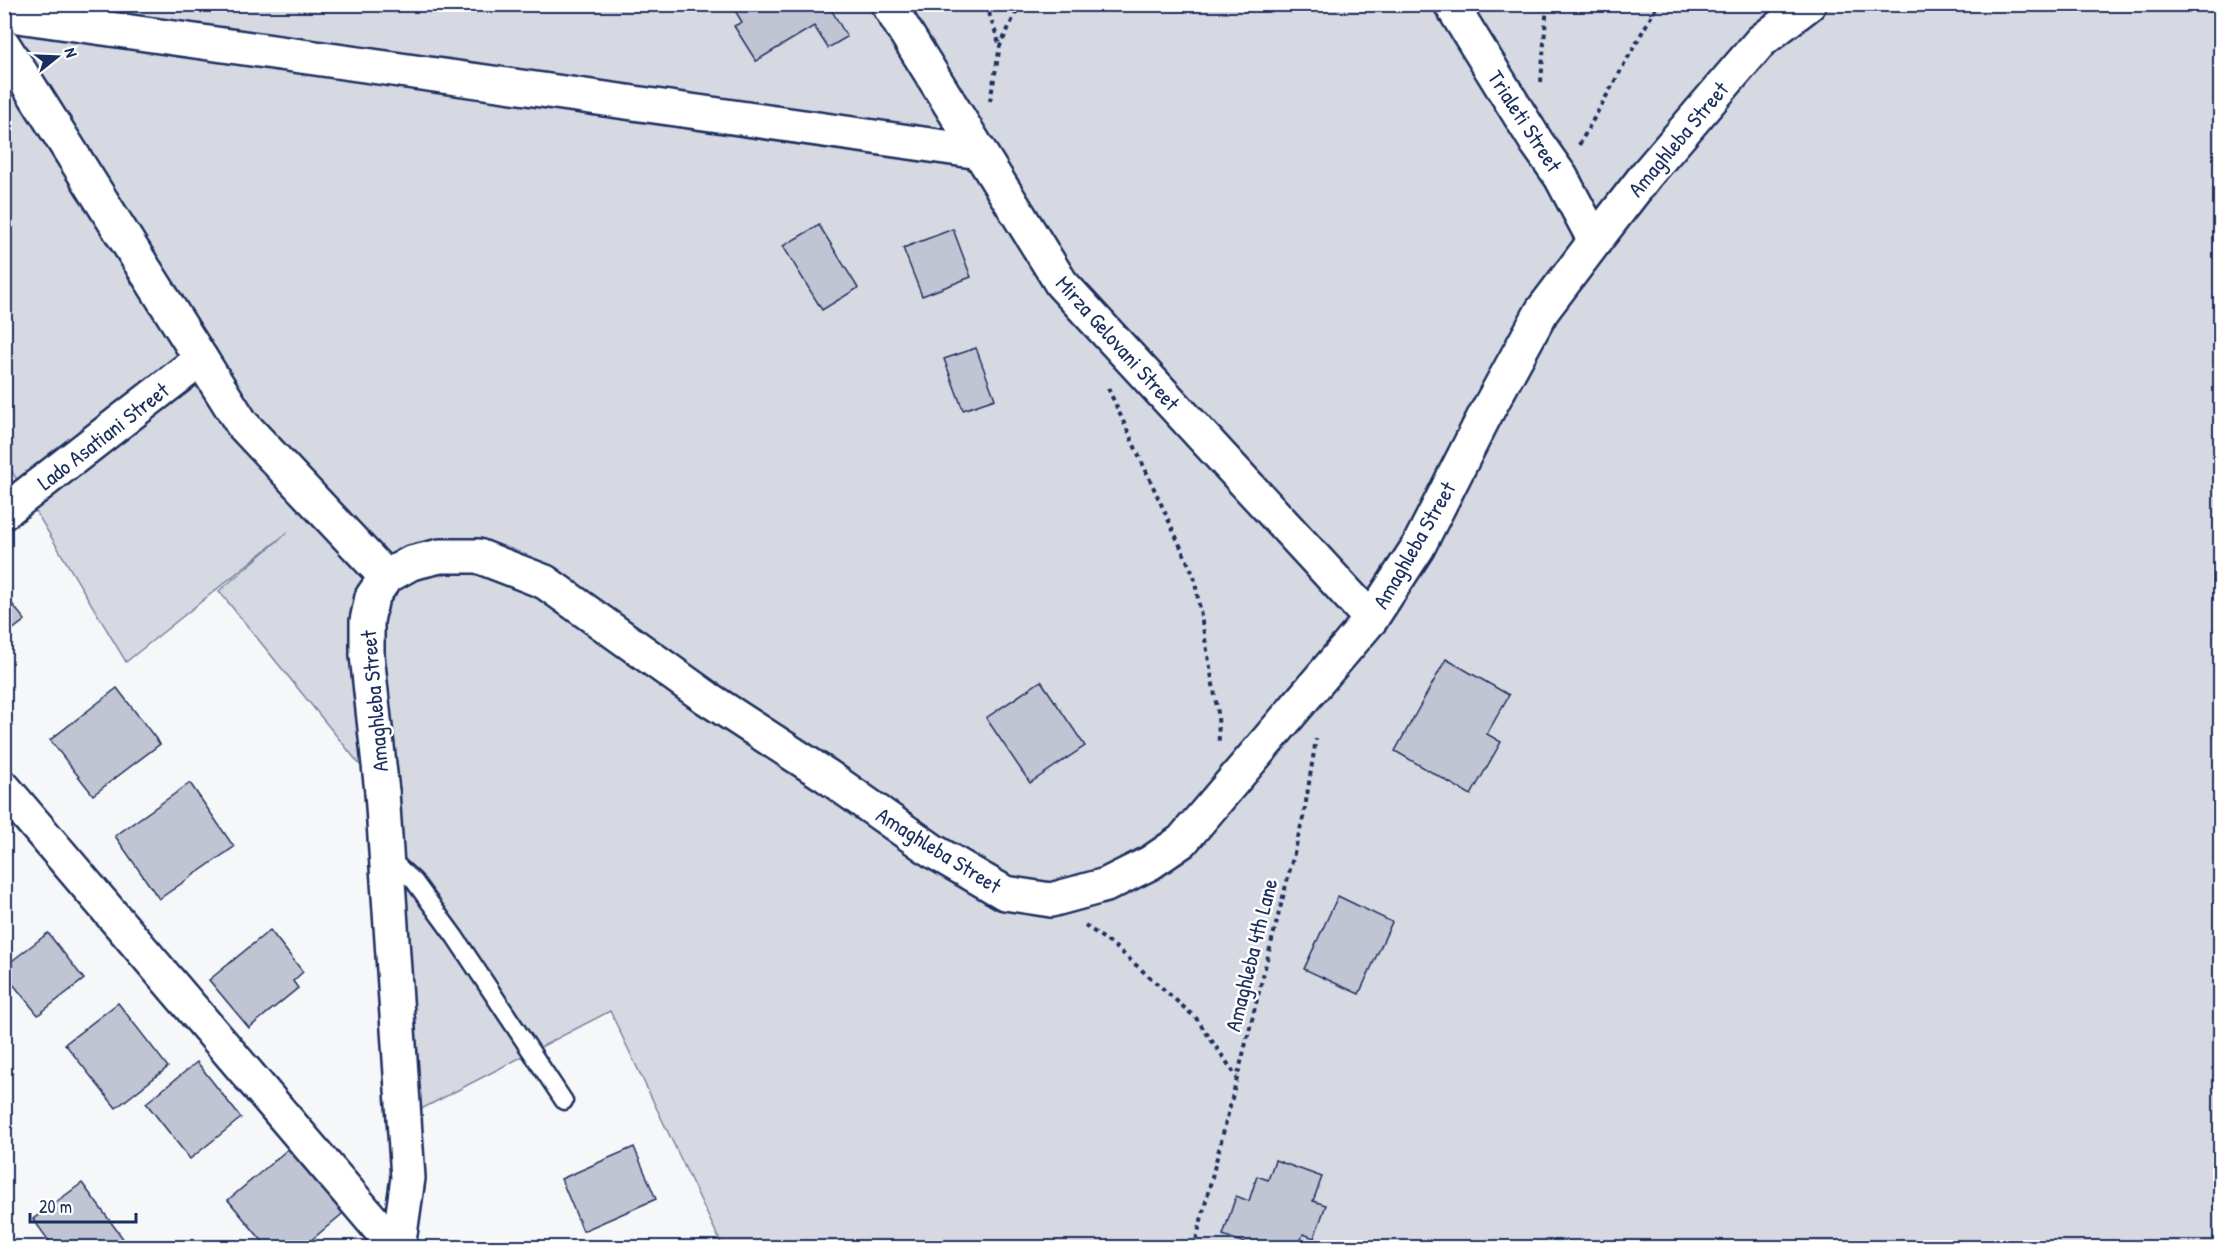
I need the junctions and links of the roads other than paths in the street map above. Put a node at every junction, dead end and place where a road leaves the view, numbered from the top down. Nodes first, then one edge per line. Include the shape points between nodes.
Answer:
1 (888, 4) edge
2 (1451, 4) edge
3 (1809, 4) edge
4 (4, 14) edge
5 (4, 46) edge
6 (980, 152) junction
7 (1595, 241) junction
8 (201, 360) junction
9 (4, 512) edge
10 (386, 577) junction
11 (1371, 619) junction
12 (4, 788) edge
13 (387, 856) junction
14 (564, 1101) dead end
15 (397, 1248) edge

1 - 6 street, Mirza Gelovani Street
2 - 7 street, Trialeti Street via 1562,177
3 - 7 street, Amaghleba Street via 1761,41
4 - 6 street
5 - 8 street
6 - 11 street, Mirza Gelovani Street via 1061,283
7 - 11 street, Amaghleba Street via 1542,311 1418,547
8 - 9 street, Lado Asatiani Street
8 - 10 street via 242,424
10 - 11 street, Amaghleba Street via 411,563 440,556 478,556 545,582 706,698 933,851 1005,893 1051,900 1106,885 1150,863 1182,841
10 - 13 street, Amaghleba Street via 372,597 367,655
12 - 15 street
13 - 14 lane via 414,880
13 - 15 street, Amaghleba Street via 408,1178

